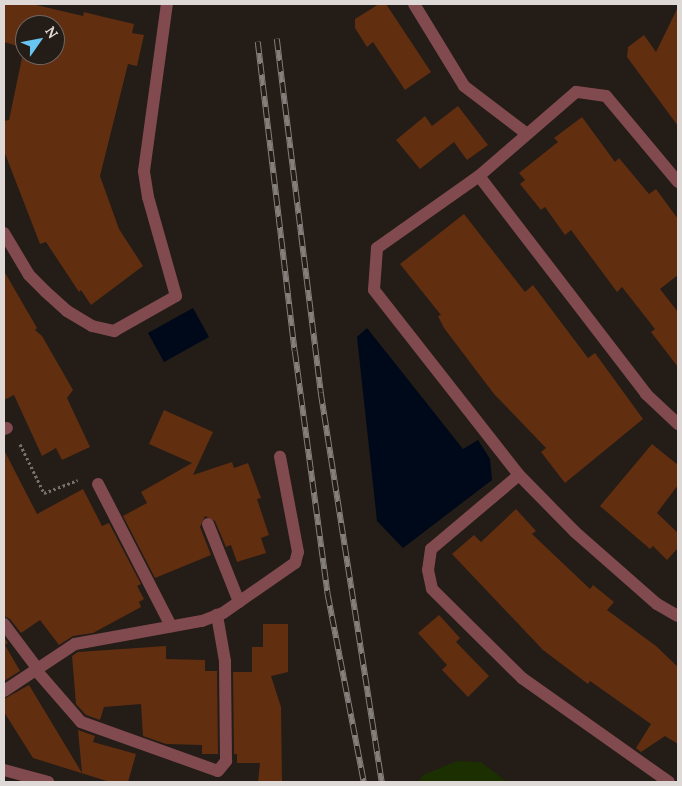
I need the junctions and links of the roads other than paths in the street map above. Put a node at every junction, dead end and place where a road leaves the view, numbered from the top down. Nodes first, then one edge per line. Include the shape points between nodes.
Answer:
1 (167, 4) edge
2 (414, 4) edge
3 (527, 134) junction
4 (479, 176) junction
5 (678, 182) edge
6 (4, 233) edge
7 (678, 424) edge
8 (280, 457) dead end
9 (519, 475) junction
10 (98, 484) road end
11 (208, 524) dead end
12 (238, 602) junction
13 (218, 615) junction
14 (678, 616) edge
15 (4, 624) edge
16 (171, 626) junction
17 (36, 668) junction
18 (4, 691) edge
19 (4, 770) edge
20 (48, 782) edge
21 (669, 782) edge

1 - 6 street via 144,171 148,197 176,296 114,331 92,326 67,311 40,287 14,254
2 - 3 street via 464,86
3 - 4 street
3 - 5 street via 576,92 606,96
4 - 7 street via 646,394
4 - 9 street via 377,248 374,290
8 - 12 street via 297,557 295,563
9 - 14 street via 575,532 657,604
9 - 21 street via 431,550 428,570 432,589 522,678
10 - 16 street
11 - 12 street
12 - 13 street
13 - 16 street
13 - 17 street via 225,661 226,761 218,771 81,722
15 - 17 street
16 - 17 street via 75,644
17 - 18 street
19 - 20 street

